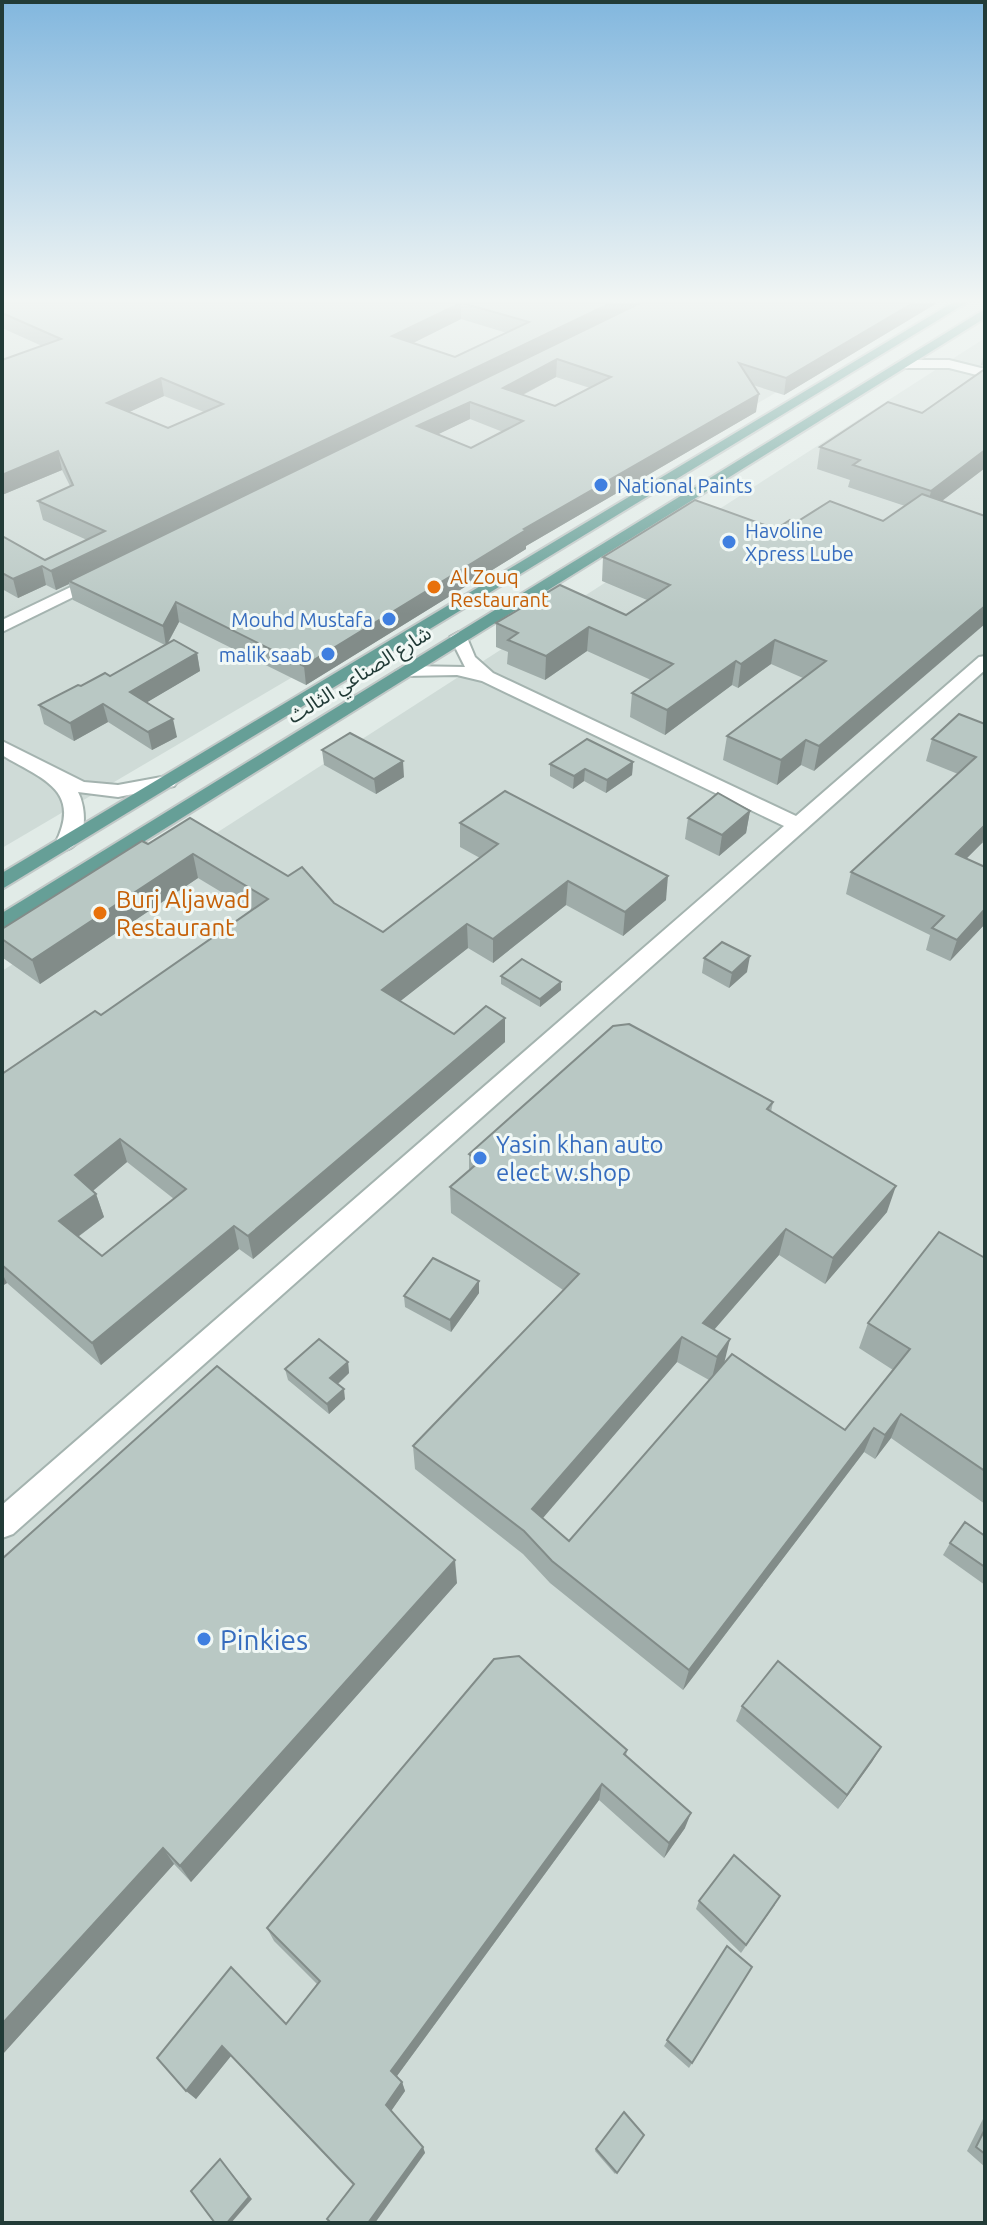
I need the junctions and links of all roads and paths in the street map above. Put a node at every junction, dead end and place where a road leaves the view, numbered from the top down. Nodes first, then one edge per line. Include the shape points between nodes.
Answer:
1 (788, 407) edge
2 (813, 407) edge
3 (833, 407) edge
4 (789, 434) junction
5 (113, 572) edge
6 (2, 627) edge
7 (459, 637) junction
8 (985, 661) edge
9 (405, 671) junction
10 (488, 677) junction
11 (2, 747) edge
12 (167, 782) junction
13 (62, 784) junction
14 (798, 825) junction
15 (65, 844) junction
16 (2, 882) edge
17 (2, 923) edge
18 (2, 1524) edge

1 - 12 main road, شارع الصناعي الثالث
2 - 4 main road via 793,422
3 - 4 main road, شارع الصناعي الثالث
4 - 7 main road, شارع الصناعي الثالث
5 - 6 street
7 - 9 main road, شارع الصناعي الثالث
7 - 10 street via 467,659
8 - 14 street
9 - 10 street via 457,670
9 - 17 main road, شارع الصناعي الثالث
10 - 14 street
11 - 13 street
12 - 13 street via 112,792
12 - 15 main road, شارع الصناعي الثالث
13 - 15 street via 76,811
14 - 18 street
15 - 16 main road, شارع الصناعي الثالث

